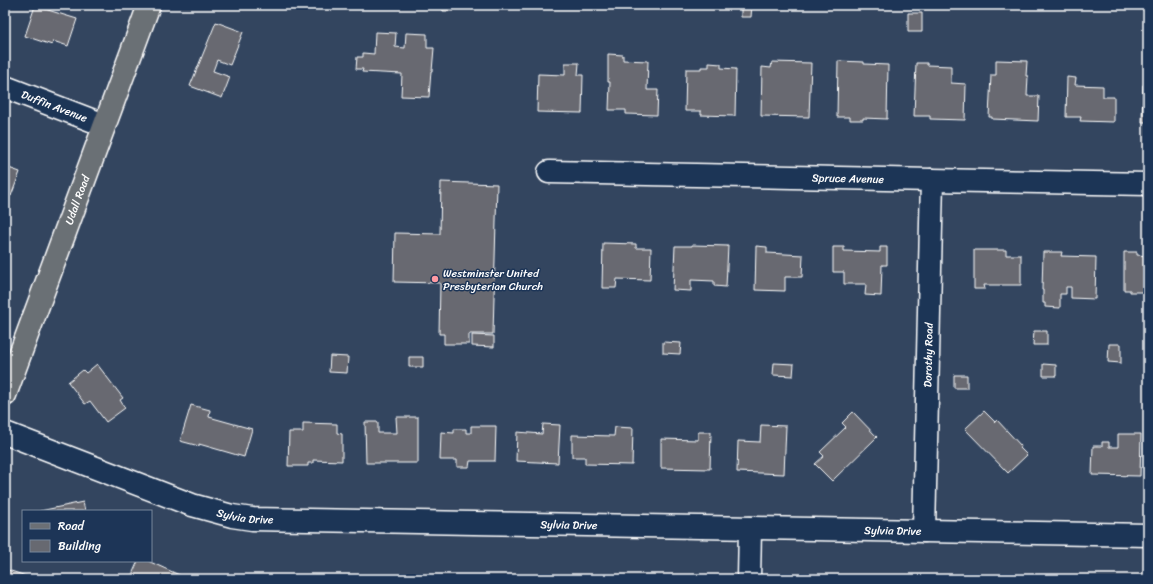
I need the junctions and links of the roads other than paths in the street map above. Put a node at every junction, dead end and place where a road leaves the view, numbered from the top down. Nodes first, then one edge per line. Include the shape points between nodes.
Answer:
1 (149, 5) edge
2 (5, 87) edge
3 (104, 125) junction
4 (549, 172) dead end
5 (932, 180) junction
6 (1148, 184) edge
7 (5, 395) edge
8 (5, 433) edge
9 (750, 528) junction
10 (924, 531) junction
11 (1148, 535) edge
12 (749, 579) edge

1 - 3 main road, Udall Road
2 - 3 street, Duffin Avenue
3 - 7 main road, Udall Road
4 - 5 street, Spruce Avenue
5 - 6 street, Spruce Avenue
5 - 10 street, Dorothy Road
8 - 9 street, Sylvia Drive via 192,505 252,519
9 - 10 street, Sylvia Drive
9 - 12 street
10 - 11 street, Sylvia Drive

